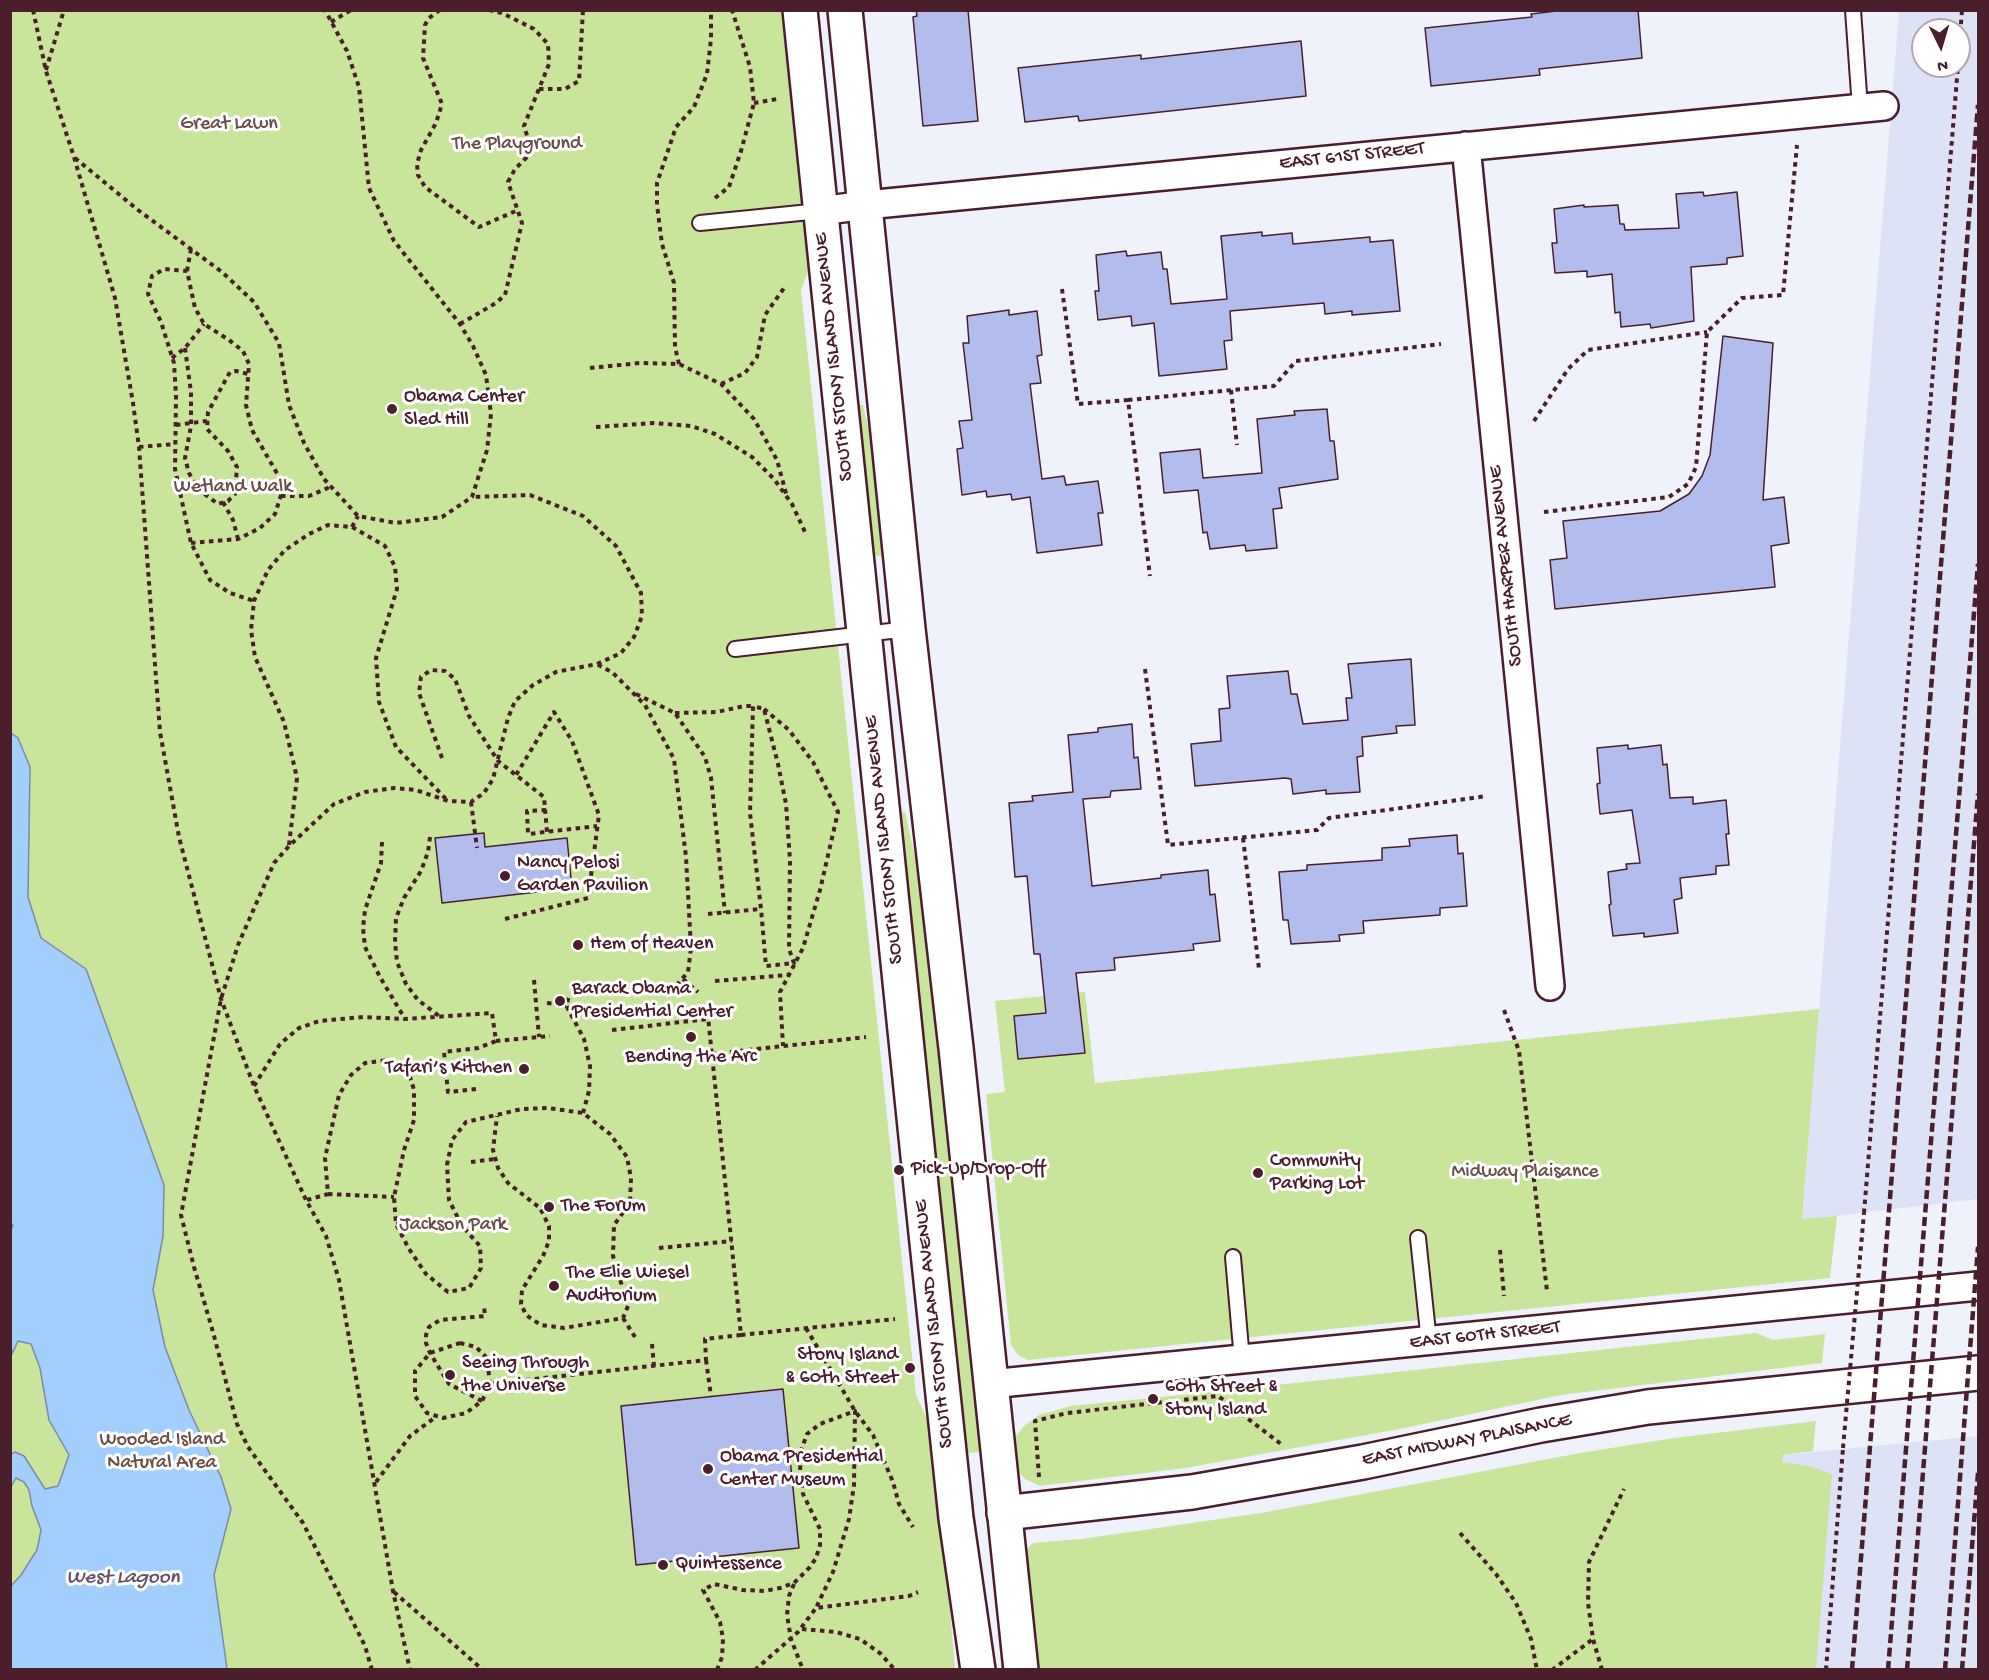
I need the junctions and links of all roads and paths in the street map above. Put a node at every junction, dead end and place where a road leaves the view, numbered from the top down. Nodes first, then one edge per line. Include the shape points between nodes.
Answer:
1 (33, 10) edge
2 (64, 10) edge
3 (325, 10) edge
4 (351, 10) edge
5 (440, 10) edge
6 (489, 10) edge
7 (582, 10) edge
8 (711, 10) edge
9 (732, 10) edge
10 (800, 10) edge
11 (845, 10) edge
12 (1853, 10) edge
13 (330, 22) junction
14 (46, 71) junction
15 (1957, 78) edge
16 (539, 89) junction
17 (782, 99) dead end
18 (754, 103) junction
19 (1872, 107) joint
20 (1797, 145) dead end
21 (1466, 146) junction
22 (74, 157) junction
23 (710, 202) dead end
24 (866, 205) junction
25 (518, 210) junction
26 (820, 211) junction
27 (700, 223) dead end
28 (190, 249) junction
29 (188, 271) junction
30 (784, 288) dead end
31 (1062, 289) dead end
32 (204, 324) junction
33 (460, 324) junction
34 (1707, 332) junction
35 (1441, 344) dead end
36 (185, 348) junction
37 (172, 358) junction
38 (679, 364) junction
39 (590, 368) dead end
40 (248, 374) junction
41 (721, 384) junction
42 (1231, 390) junction
43 (1128, 400) junction
44 (207, 421) junction
45 (1534, 421) dead end
46 (191, 423) junction
47 (176, 424) junction
48 (596, 427) dead end
49 (176, 444) junction
50 (1237, 445) dead end
51 (139, 447) junction
52 (330, 487) junction
53 (281, 496) junction
54 (472, 496) junction
55 (787, 498) junction
56 (223, 502) junction
57 (1544, 512) dead end
58 (358, 516) junction
59 (352, 527) junction
60 (805, 532) dead end
61 (238, 539) junction
62 (191, 543) junction
63 (1149, 576) dead end
64 (254, 601) junction
65 (908, 629) junction
66 (864, 635) junction
67 (735, 649) dead end
68 (597, 664) junction
69 (1144, 669) dead end
70 (632, 692) junction
71 (753, 706) junction
72 (764, 709) junction
73 (675, 713) junction
74 (442, 758) dead end
75 (498, 761) junction
76 (516, 776) junction
77 (1487, 796) dead end
78 (448, 801) junction
79 (471, 802) junction
80 (546, 810) junction
81 (597, 826) junction
82 (547, 832) junction
83 (430, 837) dead end
84 (1243, 838) junction
85 (382, 842) dead end
86 (289, 846) junction
87 (477, 848) dead end
88 (761, 909) junction
89 (725, 913) junction
90 (708, 914) dead end
91 (505, 919) dead end
92 (794, 963) junction
93 (1259, 969) dead end
94 (788, 975) junction
95 (534, 980) dead end
96 (683, 980) junction
97 (715, 981) dead end
98 (1550, 986) dead end
99 (698, 992) dead end
100 (221, 999) junction
101 (547, 1003) dead end
102 (566, 1005) junction
103 (706, 1007) dead end
104 (1504, 1010) dead end
105 (439, 1016) junction
106 (405, 1019) junction
107 (708, 1019) junction
108 (612, 1030) dead end
109 (550, 1036) dead end
110 (866, 1036) dead end
111 (539, 1037) junction
112 (496, 1041) junction
113 (783, 1046) junction
114 (712, 1054) junction
115 (254, 1086) junction
116 (476, 1089) dead end
117 (583, 1113) junction
118 (497, 1116) junction
119 (495, 1159) junction
120 (471, 1162) dead end
121 (328, 1194) junction
122 (394, 1197) junction
123 (306, 1200) junction
124 (396, 1224) junction
125 (462, 1226) junction
126 (1418, 1238) dead end
127 (732, 1241) junction
128 (659, 1248) dead end
129 (1500, 1250) dead end
130 (1233, 1257) dead end
131 (1978, 1286) edge
132 (1547, 1291) dead end
133 (1504, 1296) dead end
134 (484, 1306) dead end
135 (623, 1318) junction
136 (895, 1319) dead end
137 (806, 1328) junction
138 (741, 1335) junction
139 (635, 1337) dead end
140 (1429, 1341) junction
141 (652, 1344) dead end
142 (430, 1353) junction
143 (706, 1360) junction
144 (1242, 1360) junction
145 (654, 1366) junction
146 (1978, 1373) edge
147 (489, 1384) junction
148 (990, 1384) junction
149 (711, 1396) dead end
150 (482, 1401) junction
151 (855, 1412) junction
152 (437, 1416) junction
153 (1283, 1446) dead end
154 (376, 1483) junction
155 (1040, 1486) dead end
156 (1624, 1489) dead end
157 (1004, 1513) junction
158 (956, 1518) junction
159 (913, 1527) dead end
160 (1460, 1533) dead end
161 (794, 1583) junction
162 (393, 1591) junction
163 (918, 1592) dead end
164 (816, 1608) junction
165 (801, 1629) junction
166 (791, 1639) junction
167 (1593, 1639) junction
168 (372, 1670) edge
169 (410, 1670) edge
170 (483, 1670) edge
171 (717, 1670) edge
172 (755, 1670) edge
173 (803, 1670) edge
174 (895, 1670) edge
175 (978, 1670) edge
176 (1021, 1670) edge
177 (1537, 1670) edge
178 (1552, 1670) edge
179 (1602, 1670) edge
180 (1826, 1670) edge

1 - 14 path
2 - 14 path
3 - 13 path
4 - 13 path
5 - 25 path via 425,25 423,58 441,105 421,150 418,176 426,187 478,227
6 - 16 path via 525,23 548,44 549,63
7 - 16 path via 579,81 565,89
8 - 38 path via 708,74 694,107 676,127 657,183 662,244 674,283
9 - 18 path via 750,67
10 - 26 main road, SOUTH STONY ISLAND AVENUE
11 - 24 main road
12 - 19 lane
13 - 33 path via 359,87 369,188 394,241
14 - 22 path
15 - 180 path, bridge
16 - 25 path via 524,126 530,145 526,158 508,182
17 - 18 path
18 - 23 path via 729,187
19 - 21 street, EAST 61ST STREET
20 - 34 path via 1783,295 1742,298
21 - 24 street, EAST 61ST STREET
21 - 98 street, SOUTH HARPER AVENUE
22 - 28 path
22 - 51 path via 115,298
24 - 26 street, EAST 61ST STREET
24 - 65 main road
25 - 33 path via 522,223 505,295
26 - 27 lane
26 - 66 main road, SOUTH STONY ISLAND AVENUE
28 - 29 path
28 - 52 path via 254,302 279,343 289,405 304,443
29 - 32 path via 195,308
29 - 37 path via 164,269 152,276 148,294
30 - 41 path via 765,315 757,357 745,373
31 - 43 path via 1078,404
32 - 36 path
32 - 40 path via 243,351 249,364
33 - 54 path via 486,375 491,414 487,450
34 - 45 path via 1588,350 1568,369
34 - 57 path via 1696,467 1688,484 1669,497
35 - 42 path via 1296,361 1274,386
36 - 37 path
36 - 46 path
37 - 47 path
38 - 39 path
38 - 41 path
40 - 44 path via 230,372
40 - 53 path via 246,405 252,430 279,475
41 - 55 path via 754,418 777,460
42 - 43 path
42 - 50 path
43 - 63 path
44 - 46 path
44 - 56 path via 207,429 237,467 235,494
46 - 47 path
46 - 56 path via 185,458 189,473 198,489 218,504
47 - 49 path
48 - 55 path via 654,423 691,426 715,434 752,457
49 - 51 path
49 - 62 path via 175,469
51 - 100 path via 160,732 179,837
52 - 53 path via 309,496
52 - 58 path
53 - 61 path via 275,514 260,528
54 - 58 path via 442,517 396,523
54 - 68 path via 530,495 583,516 616,546 641,593 642,616 634,637 621,653
55 - 60 path
56 - 61 path
58 - 59 path
59 - 64 path via 328,525 285,550 268,570
59 - 78 path via 385,546 395,567 397,589 376,658 379,702 396,747
61 - 62 path
62 - 64 path via 210,580 230,593
64 - 86 path via 251,630 255,657 284,722 297,778
65 - 66 lane
65 - 148 main road
66 - 67 lane
66 - 158 main road, SOUTH STONY ISLAND AVENUE
68 - 70 path
68 - 75 path via 556,672 515,701
69 - 84 path via 1168,845
70 - 73 path
70 - 96 path via 645,705 674,759 687,857 691,948
71 - 72 path
71 - 73 path
71 - 88 path via 750,813
72 - 92 path via 786,804 789,949
72 - 92 path via 789,730 813,762 838,812 820,890 803,948
73 - 89 path via 705,757 711,778
74 - 75 path via 418,693 421,677 431,669 445,671 455,679 469,716
75 - 76 path
75 - 79 path via 493,778
76 - 80 path via 544,797
76 - 81 path via 554,712 572,741 599,815
77 - 84 path via 1329,818 1317,830
78 - 79 path
78 - 86 path via 416,790 365,792 334,804
79 - 87 path
80 - 82 path
80 - 82 path via 527,811 528,834
81 - 82 path
81 - 91 path via 588,898
83 - 105 path via 421,871 396,918 395,942 397,962 406,984 418,1000
84 - 93 path
85 - 106 path via 380,870 365,910 365,947
86 - 100 path via 274,863 238,945
88 - 89 path
88 - 92 path via 766,966
89 - 90 path
92 - 94 path
94 - 97 path
94 - 113 path via 780,992
95 - 111 path
96 - 99 path
96 - 102 path via 663,990 586,987 569,997
100 - 115 path
100 - 168 path via 181,1215 237,1424 248,1447 303,1523 365,1646
101 - 102 path
102 - 117 path via 584,1040 590,1066 590,1091
103 - 107 path
104 - 132 path via 1520,1051
105 - 106 path
105 - 112 path via 492,1013
106 - 115 path via 363,1017 319,1021 299,1028 280,1044
107 - 108 path
107 - 114 path
109 - 111 path
110 - 113 path
111 - 112 path
112 - 116 path via 478,1048 444,1052 448,1092
113 - 114 path
114 - 127 path
115 - 123 path
117 - 118 path via 548,1108 522,1109
117 - 135 path via 609,1134 627,1157 630,1203 614,1225 613,1256 628,1306
118 - 119 path
118 - 125 path via 466,1122 452,1140 447,1165 449,1200
119 - 120 path
119 - 135 path via 508,1183 540,1208 549,1226 543,1256 522,1290 520,1305 526,1315 541,1325 564,1328
121 - 122 path
121 - 122 path via 326,1158 339,1095 351,1075 365,1063 389,1060 408,1070 414,1090 414,1120
121 - 123 path
122 - 124 path
123 - 154 path via 326,1236 339,1280
124 - 125 path
124 - 125 path via 426,1274 448,1292 469,1288 481,1268 480,1246
126 - 140 lane
127 - 128 path
127 - 138 path
129 - 133 path
130 - 144 lane
131 - 140 street, EAST 60TH STREET
134 - 142 path via 485,1316 440,1320 429,1328 426,1343
135 - 139 path
136 - 137 path
137 - 138 path
137 - 151 path
138 - 143 path via 705,1339
140 - 144 street, EAST 60TH STREET
141 - 145 path
142 - 147 path via 460,1343 476,1347 487,1358
142 - 150 path via 449,1384
142 - 152 path via 415,1371 415,1396 427,1413
143 - 145 path
143 - 149 path
144 - 148 street, EAST 60TH STREET
145 - 147 path
146 - 157 main road, EAST MIDWAY PLAISANCE via 1648,1407 1192,1492
147 - 150 path
148 - 157 main road
150 - 152 path via 466,1413
151 - 159 path via 873,1435 898,1504
151 - 161 path via 820,1424 807,1434 800,1472 803,1494 820,1529 820,1545 810,1567
151 - 164 path via 854,1485 849,1519 833,1572
152 - 154 path via 410,1436
153 - 155 path via 1218,1396 1067,1413 1035,1421
154 - 162 path
156 - 167 path via 1589,1562 1588,1603
157 - 158 main road, EAST MIDWAY PLAISANCE
157 - 176 main road
158 - 175 main road, SOUTH STONY ISLAND AVENUE
160 - 177 path via 1516,1603 1531,1639
161 - 166 path via 787,1615
161 - 171 path via 764,1591 714,1584 703,1590 720,1622 723,1639
162 - 169 path
162 - 170 path
163 - 164 path
164 - 165 path
165 - 166 path
165 - 174 path via 836,1632 860,1640 881,1654
166 - 172 path
166 - 173 path
167 - 178 path
167 - 179 path

